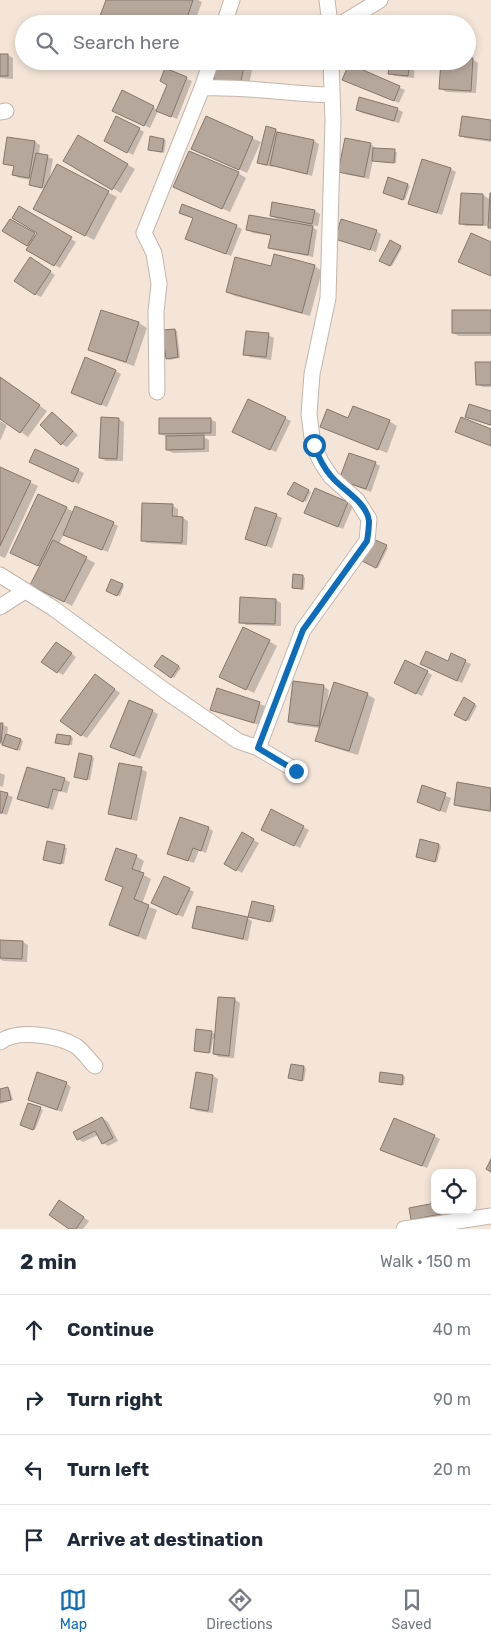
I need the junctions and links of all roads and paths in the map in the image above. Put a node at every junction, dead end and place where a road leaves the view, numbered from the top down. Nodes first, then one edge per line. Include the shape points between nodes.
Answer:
1 (232, 0) edge
2 (326, 0) edge
3 (380, 0) edge
4 (227, 15) edge
5 (328, 15) edge
6 (356, 15) edge
7 (208, 70) edge
8 (331, 70) edge
9 (202, 88) junction
10 (331, 94) junction
11 (157, 392) dead end
12 (0, 575) edge
13 (25, 591) junction
14 (0, 607) edge
15 (258, 748) junction
16 (296, 771) dead end
17 (0, 1042) edge
18 (95, 1066) dead end
19 (491, 1216) edge
20 (475, 1223) edge
21 (404, 1229) edge

1 - 4 street
2 - 5 street
3 - 6 street
7 - 9 street
8 - 10 street
9 - 10 street
9 - 11 street via 144,233 154,253 159,284
10 - 15 street via 333,139 328,298 312,374 309,414 314,445 321,462 331,477 365,511 369,528 367,541 303,630
12 - 13 street
13 - 14 street
13 - 15 street via 238,740
15 - 16 street
17 - 18 street via 8,1036 23,1034 60,1041 78,1048
19 - 20 street
20 - 21 street

